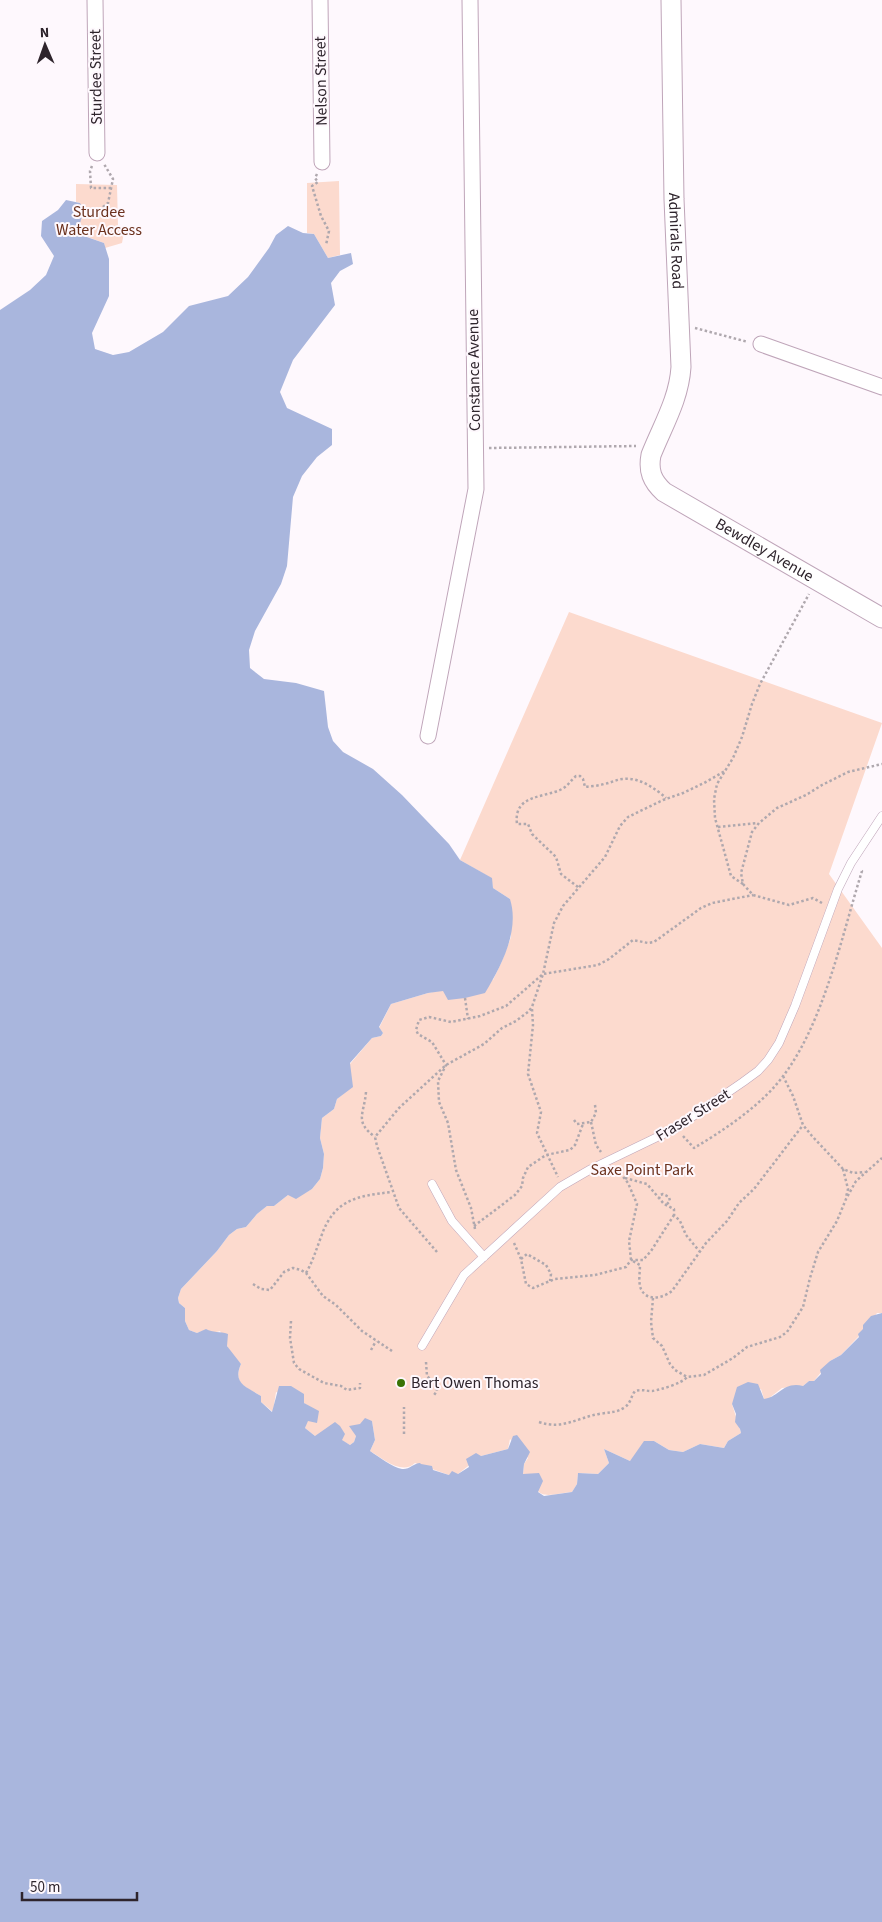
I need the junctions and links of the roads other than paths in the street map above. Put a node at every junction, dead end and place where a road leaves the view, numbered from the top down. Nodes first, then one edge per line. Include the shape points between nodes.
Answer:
1 (95, 0) edge
2 (320, 0) edge
3 (470, 0) edge
4 (671, 0) edge
5 (97, 153) road end
6 (322, 162) dead end
7 (761, 344) road end
8 (882, 387) edge
9 (651, 476) joint
10 (882, 618) edge
11 (428, 736) dead end
12 (882, 816) edge
13 (432, 1184) dead end
14 (484, 1257) junction
15 (422, 1346) dead end

1 - 5 street, Sturdee Street
2 - 6 street, Nelson Street
3 - 11 street, Constance Avenue via 476,489
4 - 9 street, Admirals Road via 680,384 655,446 650,463
7 - 8 street
9 - 10 street, Bewdley Avenue via 664,492
12 - 14 lane, Fraser Street via 851,863 831,907 795,1006 768,1060 758,1071 676,1128 563,1185
13 - 14 lane via 452,1221
14 - 15 lane, Fraser Street via 464,1275

